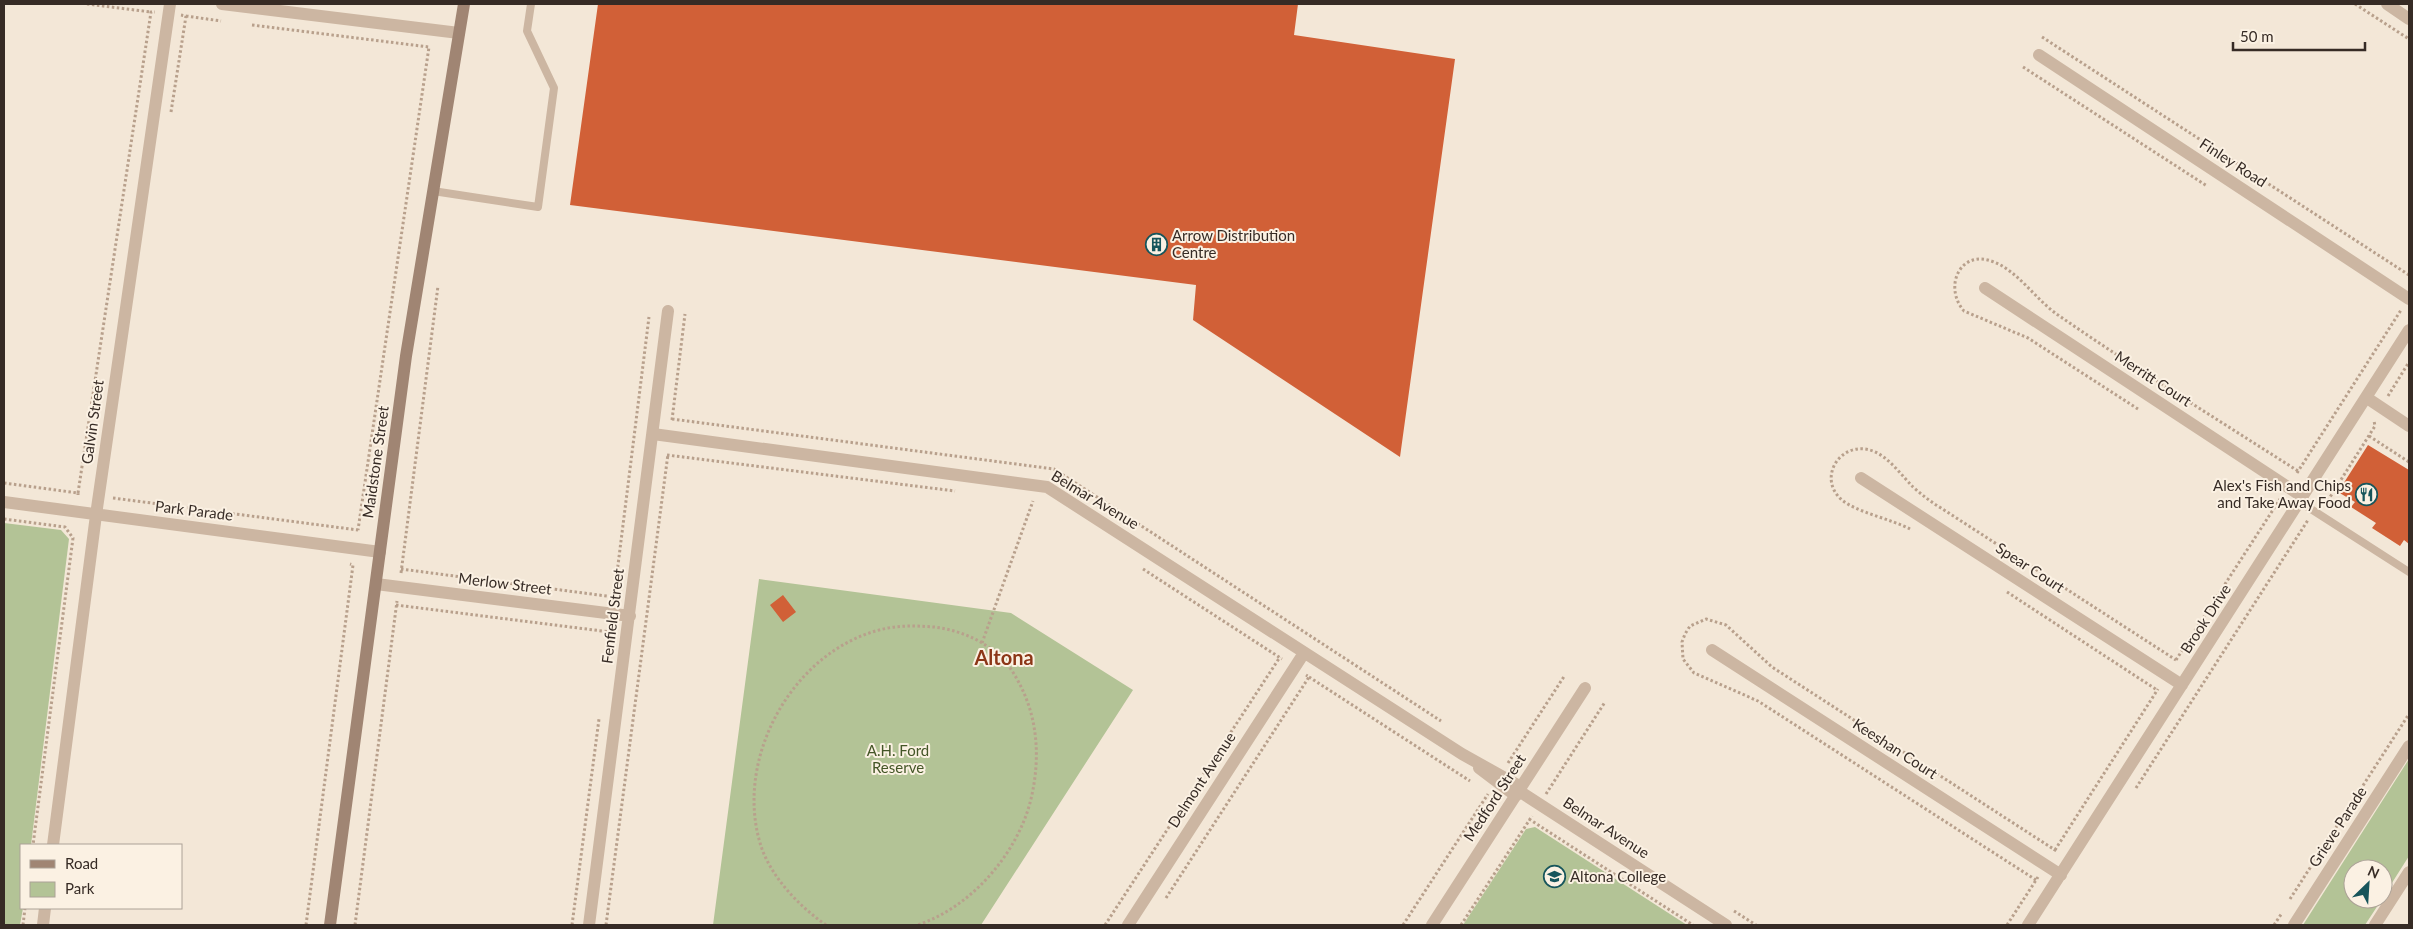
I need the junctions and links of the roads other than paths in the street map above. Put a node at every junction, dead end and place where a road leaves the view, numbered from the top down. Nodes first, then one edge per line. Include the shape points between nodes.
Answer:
1 (170, 4) edge
2 (222, 4) edge
3 (464, 4) edge
4 (531, 4) edge
5 (2387, 4) edge
6 (2409, 19) edge
7 (459, 33) junction
8 (2039, 55) dead end
9 (433, 191) junction
10 (1985, 288) dead end
11 (2409, 299) edge
12 (668, 311) dead end
13 (2409, 330) edge
14 (2367, 398) junction
15 (2409, 426) edge
16 (653, 434) junction
17 (1861, 478) dead end
18 (2301, 500) junction
19 (4, 502) edge
20 (96, 514) junction
21 (380, 552) junction
22 (2409, 572) edge
23 (376, 584) junction
24 (630, 616) junction
25 (1712, 650) dead end
26 (1304, 653) junction
27 (2182, 686) junction
28 (1585, 688) dead end
29 (2409, 746) edge
30 (1519, 792) junction
31 (53, 844) edge
32 (2409, 872) edge
33 (2061, 875) junction
34 (45, 909) edge
35 (43, 925) edge
36 (330, 925) edge
37 (589, 925) edge
38 (1128, 925) edge
39 (1432, 925) edge
40 (1726, 925) edge
41 (2028, 925) edge
42 (2294, 925) edge
43 (2375, 925) edge

1 - 20 street, Galvin Street
2 - 7 street
3 - 7 main road, Maidstone Street
4 - 9 lane via 528,31 554,88 538,207
5 - 6 street
7 - 9 main road, Maidstone Street
8 - 11 street, Finley Road
9 - 21 main road, Maidstone Street via 406,356
10 - 18 street, Merritt Court via 2288,487
12 - 16 street, Fenfield Street
13 - 14 street, Brook Drive
14 - 15 street
14 - 18 street, Brook Drive
16 - 24 street, Fenfield Street
16 - 26 street, Belmar Avenue via 1047,486
17 - 27 street, Spear Court
18 - 22 lane
18 - 27 street, Brook Drive
19 - 20 street, Park Parade
20 - 21 street, Park Parade
20 - 31 street, Galvin Street
21 - 23 main road, Maidstone Street
23 - 24 street, Merlow Street
23 - 36 main road, Maidstone Street
24 - 37 street, Fenfield Street
25 - 33 street, Keeshan Court
26 - 30 street, Belmar Avenue via 1462,754 1495,783
26 - 38 street, Delmont Avenue
27 - 33 street, Brook Drive
28 - 30 street, Medford Street
29 - 42 street, Grieve Parade
30 - 39 street, Medford Street
30 - 40 street, Belmar Avenue
32 - 43 street
33 - 41 street, Brook Drive
34 - 35 street

